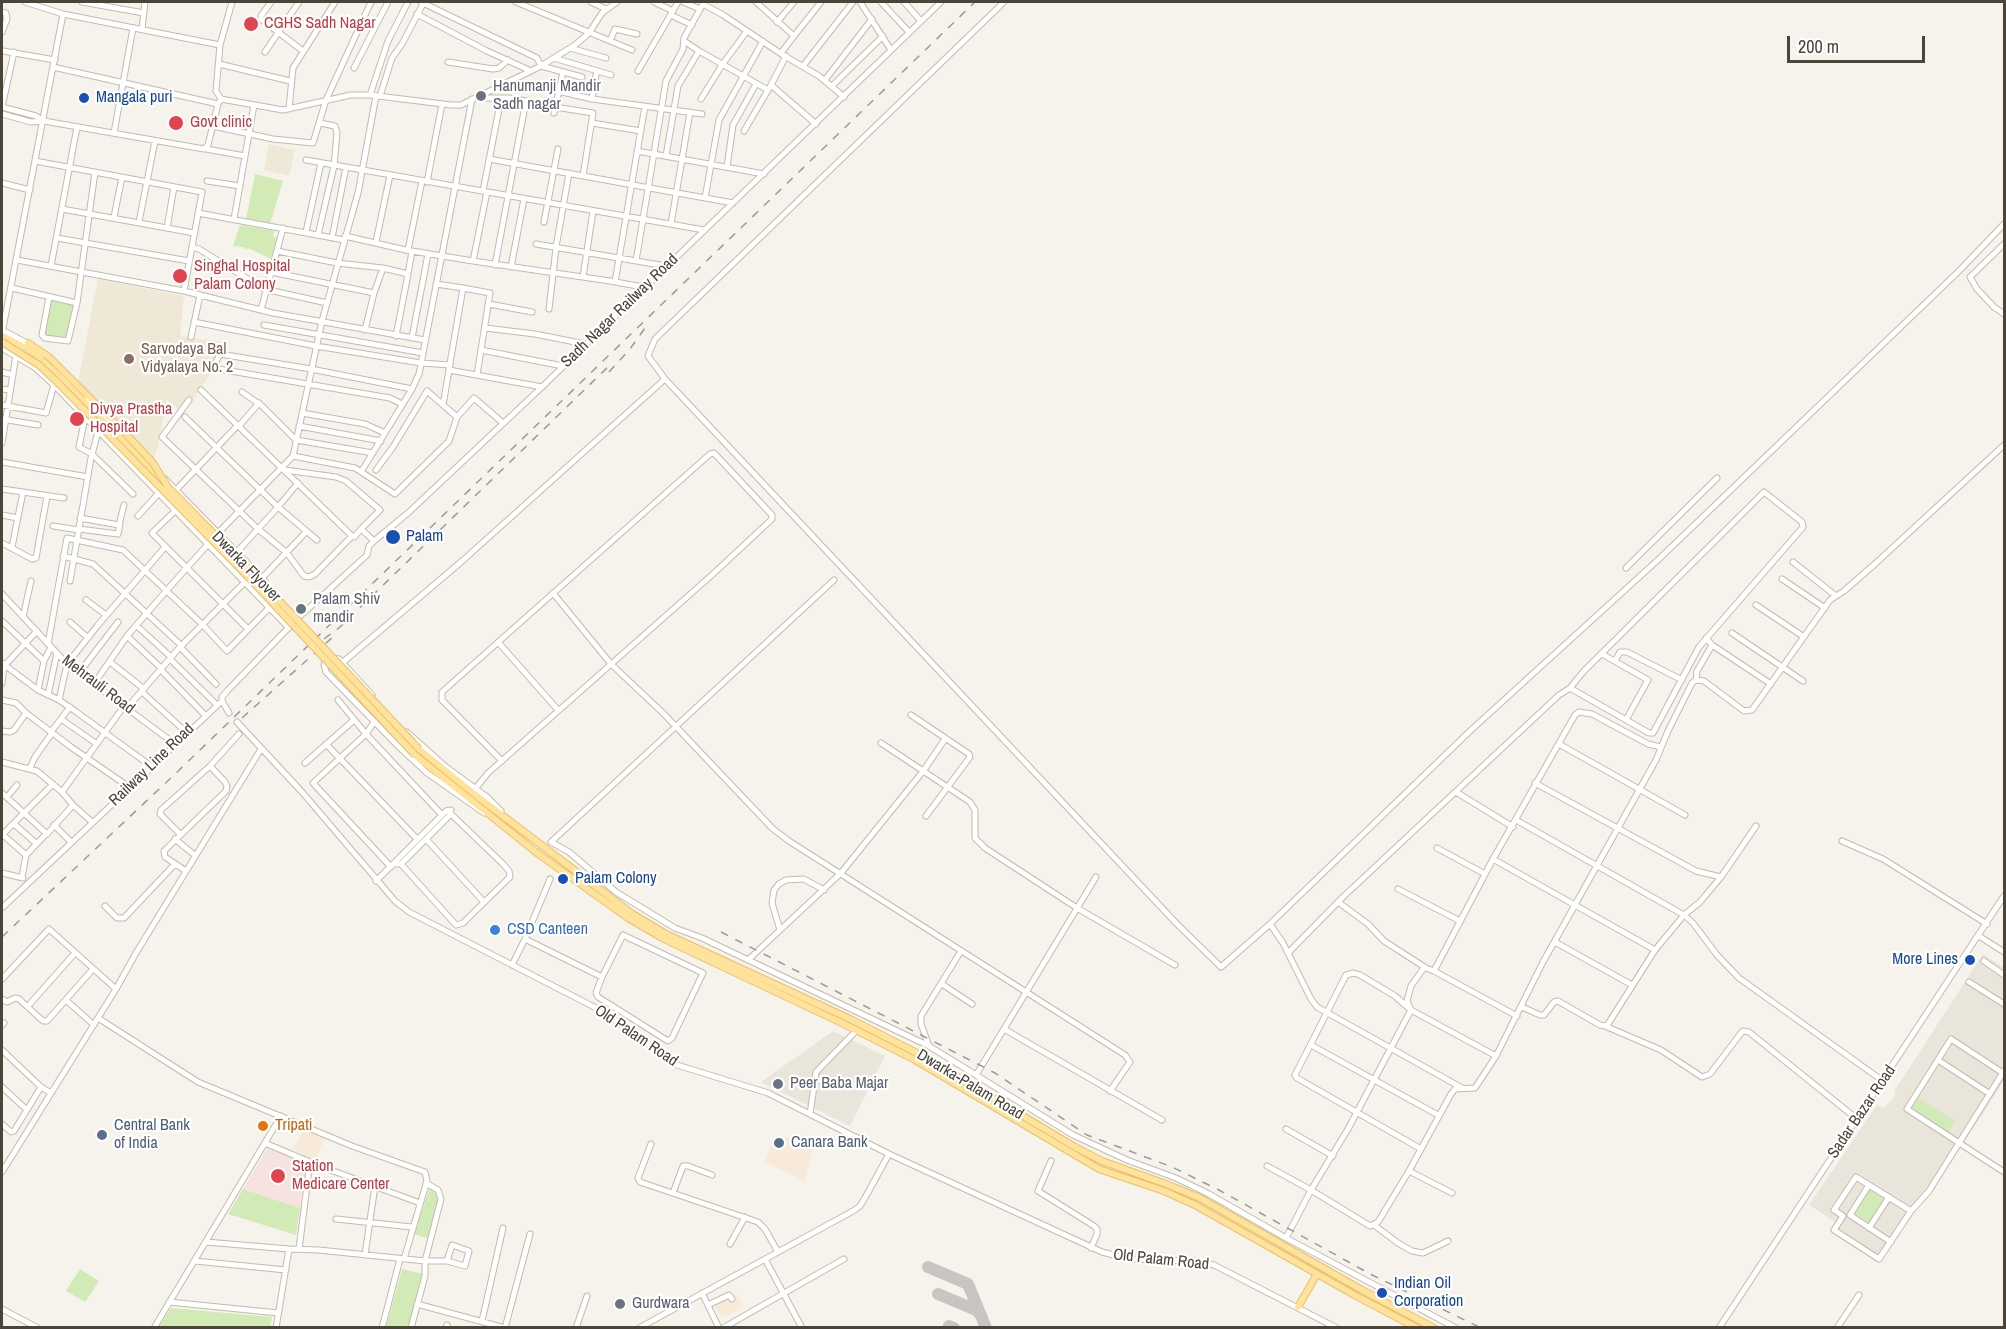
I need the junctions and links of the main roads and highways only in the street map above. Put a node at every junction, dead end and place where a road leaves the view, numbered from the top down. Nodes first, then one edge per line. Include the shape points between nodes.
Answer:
1 (2, 332) edge
2 (2, 342) edge
3 (28, 343) road end
4 (168, 487) junction
5 (496, 815) junction
6 (514, 829) junction
7 (1317, 1274) junction
8 (1298, 1307) road end
9 (1417, 1328) edge
10 (1434, 1328) edge

1 - 4 main road, Dwarka Flyover, bridge via 34,353
2 - 5 main road, Dwarka Flyover, bridge via 46,371 415,755
3 - 4 main road, bridge via 50,357 124,432 153,463
4 - 5 main road, Dwarka Flyover, bridge via 418,749
5 - 6 main road, Dwarka Flyover
6 - 7 main road, Dwarka-Palam Road via 628,918 664,939 857,1030 1071,1154 1195,1204
6 - 10 main road, Dwarka-Palam Road via 666,934 850,1018 919,1054 1075,1147 1200,1198
7 - 8 main road
7 - 9 main road, Dwarka-Palam Road

